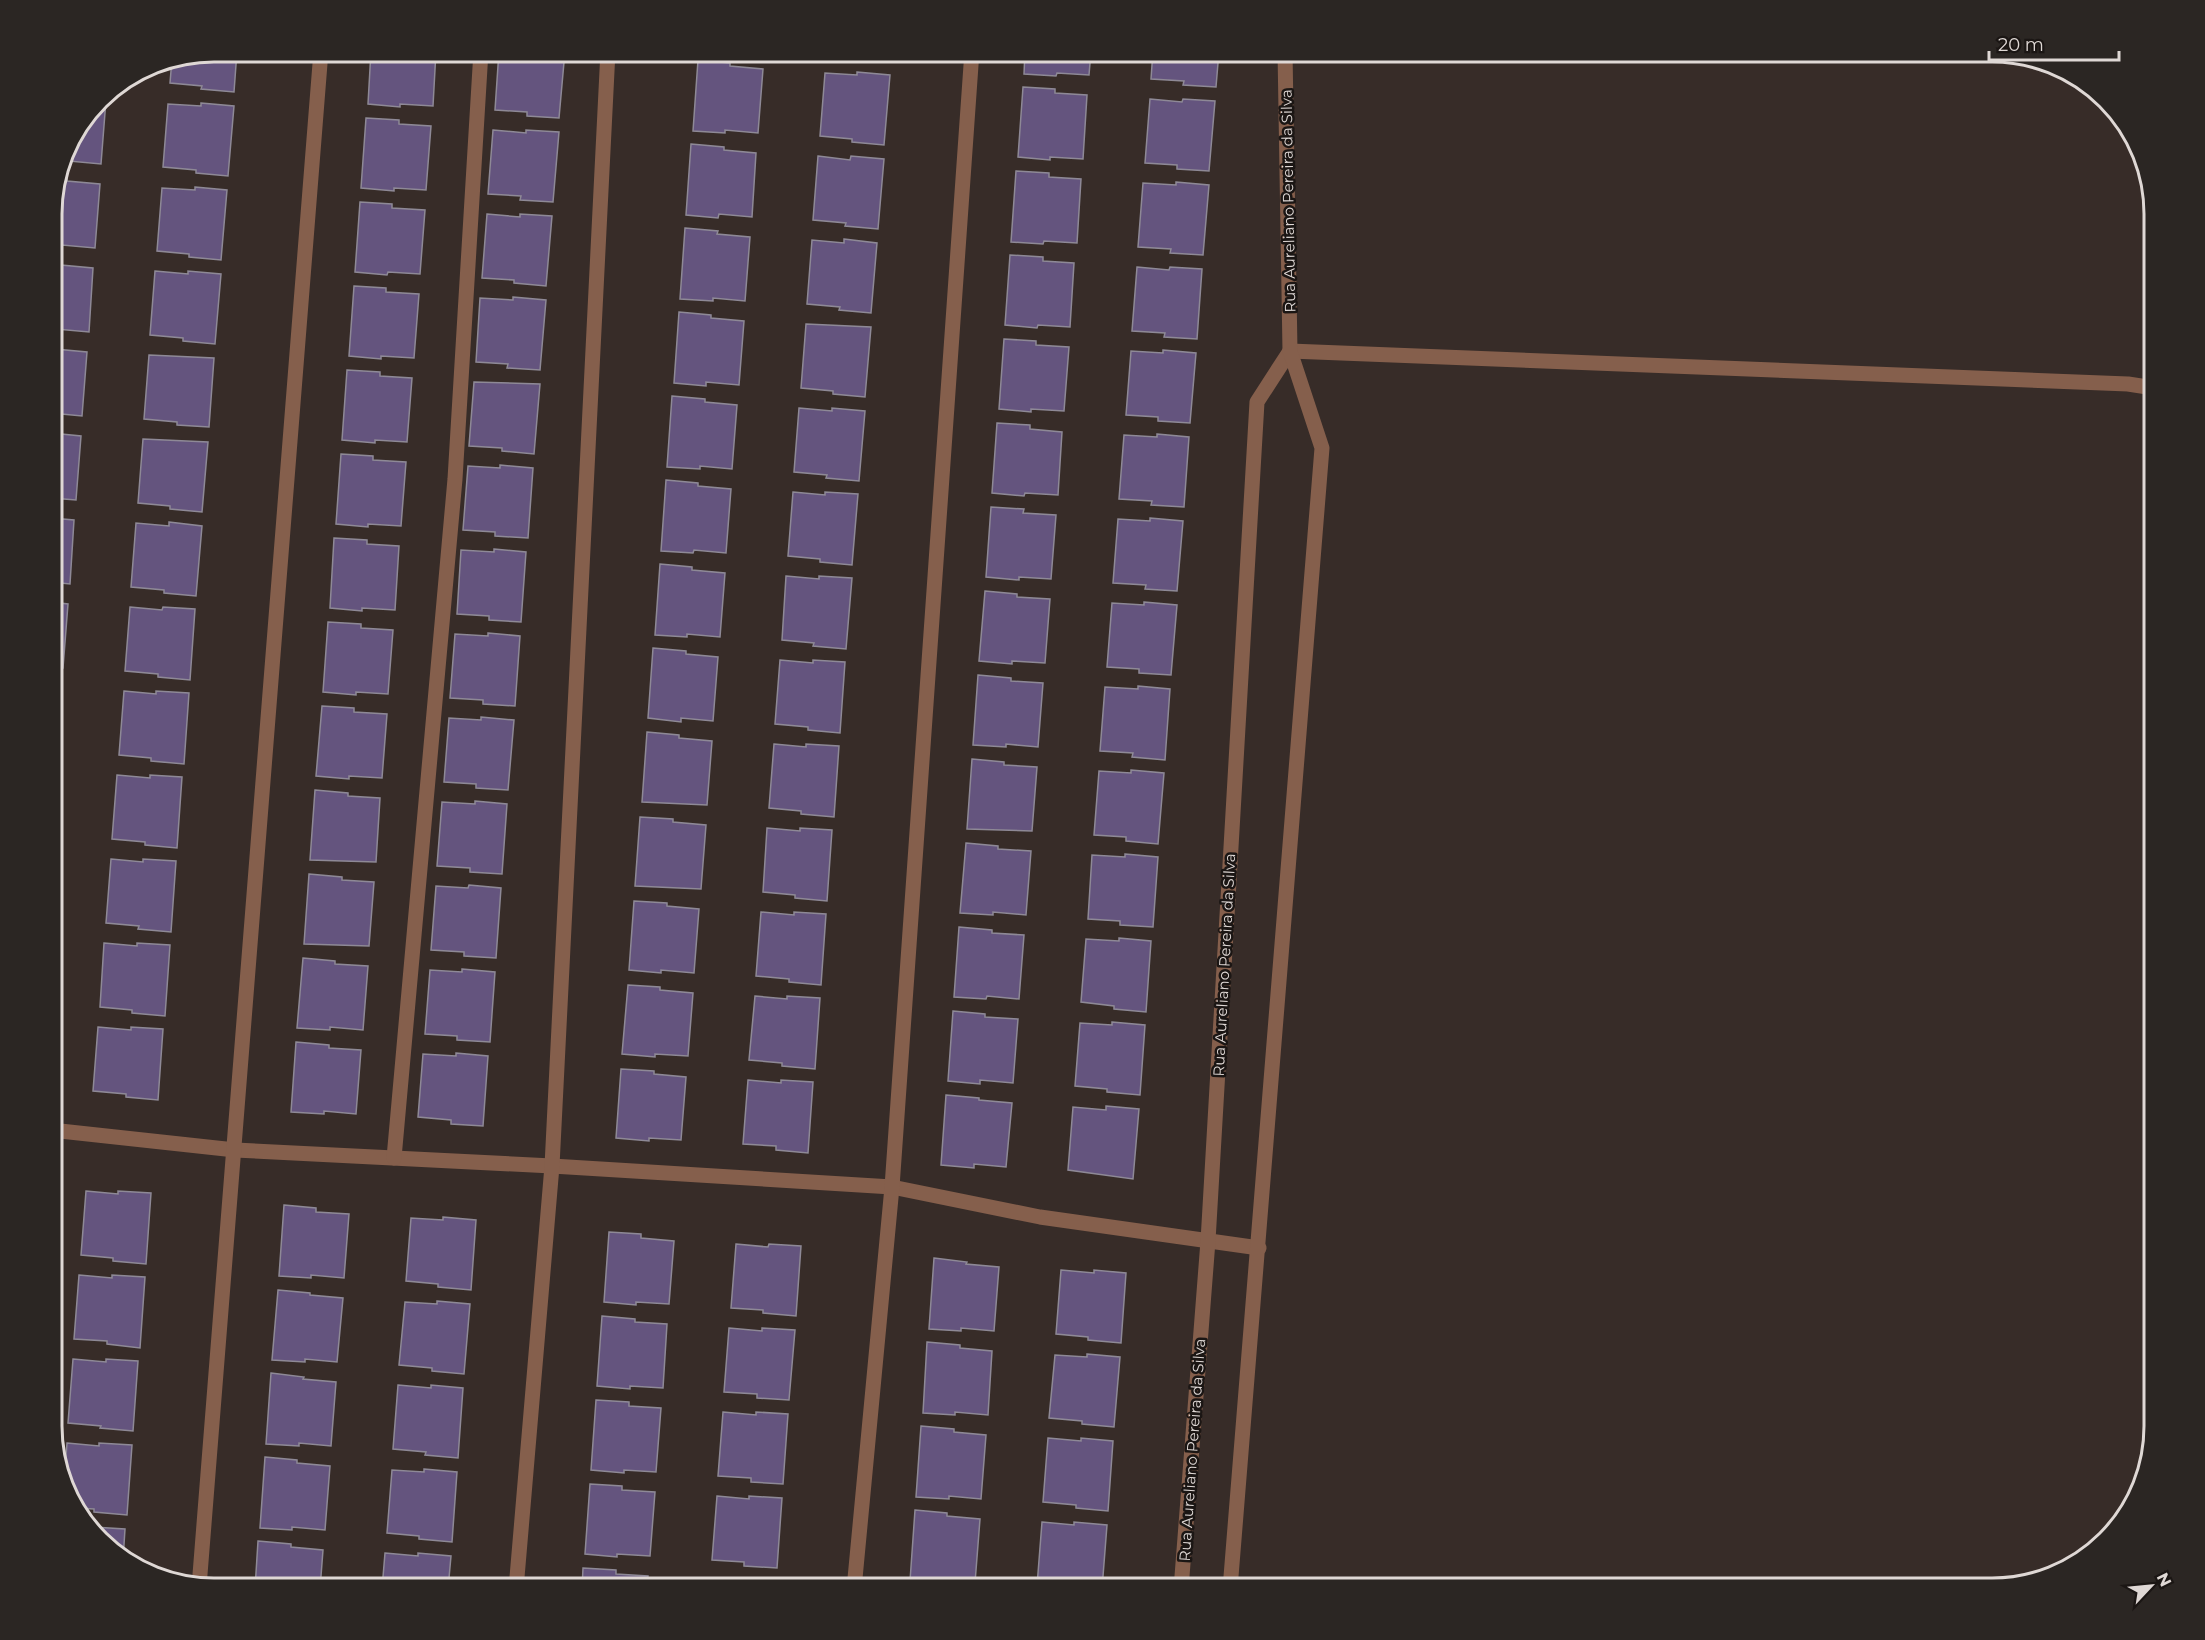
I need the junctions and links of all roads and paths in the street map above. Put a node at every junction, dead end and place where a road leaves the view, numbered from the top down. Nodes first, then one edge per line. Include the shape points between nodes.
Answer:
1 (320, 62) edge
2 (480, 62) edge
3 (607, 62) edge
4 (971, 62) edge
5 (1285, 62) edge
6 (1290, 351) junction
7 (2144, 387) edge
8 (62, 1131) edge
9 (235, 1150) junction
10 (394, 1158) junction
11 (552, 1166) junction
12 (892, 1187) junction
13 (1208, 1241) junction
14 (1259, 1248) junction
15 (200, 1577) edge
16 (517, 1578) edge
17 (855, 1578) edge
18 (1182, 1578) edge
19 (1231, 1578) edge

1 - 9 street
2 - 10 street via 455,479
3 - 11 street
4 - 12 street
5 - 6 street, Rua Aureliano Pereira da Silva
6 - 7 street
6 - 13 street, Rua Aureliano Pereira da Silva via 1257,402
6 - 14 street, Rua Aureliano Pereira da Silva via 1322,448
8 - 9 street
9 - 10 street
9 - 15 street
10 - 11 street
11 - 12 street
11 - 16 street
12 - 13 street via 1040,1217
12 - 17 street
13 - 14 street
13 - 18 street, Rua Aureliano Pereira da Silva
14 - 19 street, Rua Aureliano Pereira da Silva

